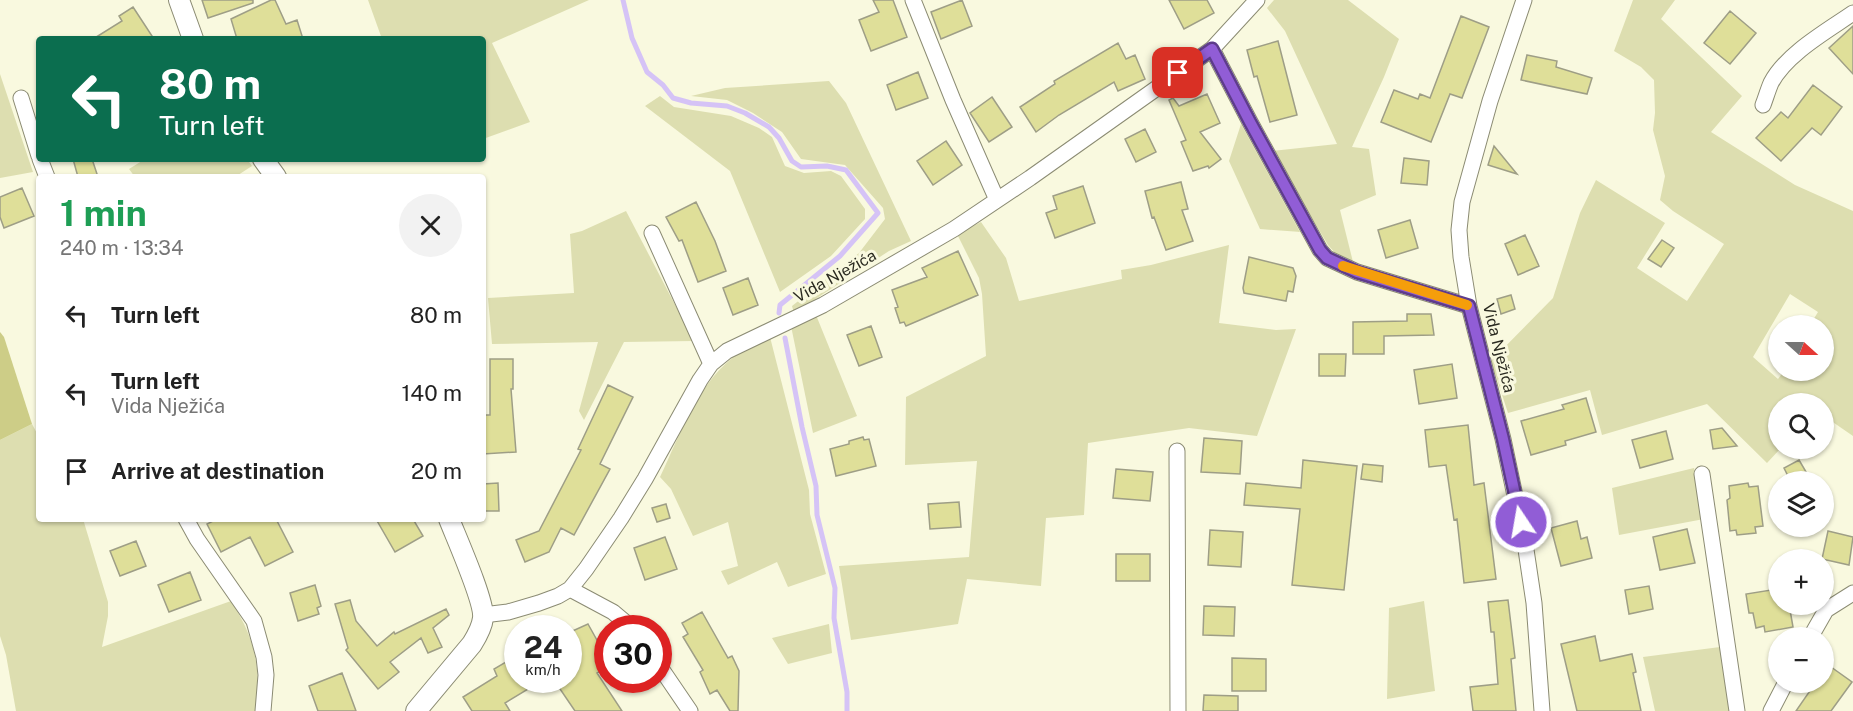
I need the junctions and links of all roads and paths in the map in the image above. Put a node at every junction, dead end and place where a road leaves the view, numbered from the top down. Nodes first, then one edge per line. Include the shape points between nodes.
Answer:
1 (179, 0) edge
2 (913, 0) edge
3 (1257, 0) edge
4 (1524, 0) edge
5 (1853, 13) edge
6 (192, 36) edge
7 (1212, 49) junction
8 (21, 98) dead end
9 (1763, 105) dead end
10 (36, 148) edge
11 (997, 200) junction
12 (652, 233) dead end
13 (1469, 306) junction
14 (711, 364) junction
15 (1177, 451) dead end
16 (1702, 474) dead end
17 (188, 522) edge
18 (449, 522) edge
19 (570, 589) junction
20 (1853, 593) edge
21 (483, 615) junction
22 (617, 615) edge
23 (1816, 627) edge
24 (672, 685) edge
25 (1780, 693) edge
26 (263, 711) edge
27 (416, 711) edge
28 (690, 711) edge
29 (1178, 711) edge
30 (1542, 711) edge
31 (1737, 711) edge
32 (1771, 711) edge

1 - 6 street
2 - 11 street
3 - 7 street, Vida Nježića
4 - 13 street, Vida Nježića via 1490,101 1459,216 1459,245
5 - 9 street via 1784,65
7 - 11 street, Vida Nježića
7 - 13 street via 1327,258 1357,272
8 - 10 street
11 - 14 street, Vida Nježića via 833,299 788,323 759,333
12 - 14 street
13 - 30 street, Vida Nježića via 1525,543
14 - 19 street, Vida Nježića via 621,519
15 - 29 street
16 - 31 street
17 - 26 street via 254,621 266,675
18 - 21 street
19 - 21 street, Vida Nježića via 508,612
19 - 22 street
20 - 23 street via 1826,610
21 - 27 street via 472,644
24 - 28 street
25 - 32 street

